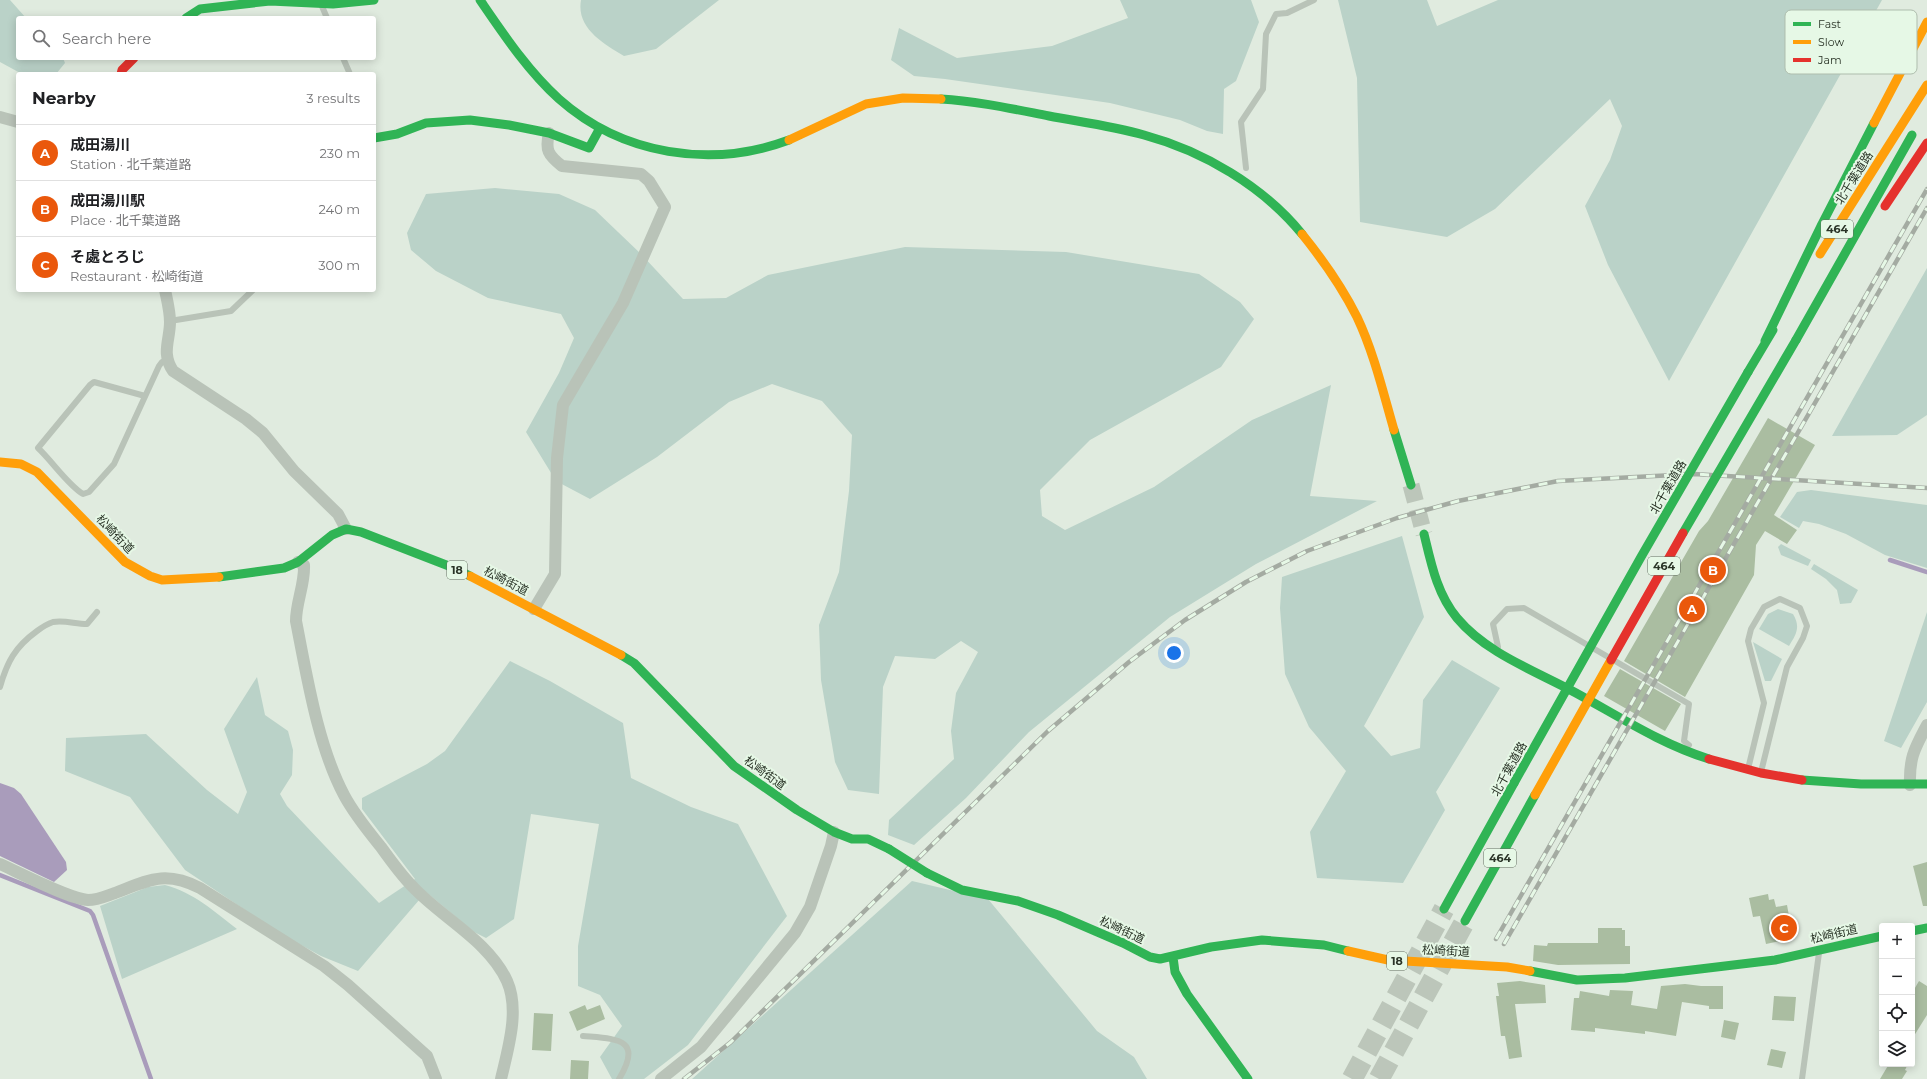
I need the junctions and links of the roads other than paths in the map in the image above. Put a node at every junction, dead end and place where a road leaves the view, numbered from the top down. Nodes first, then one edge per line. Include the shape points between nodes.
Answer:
1 (374, 0) edge
2 (480, 0) edge
3 (1314, 0) edge
4 (306, 1) edge
5 (320, 3) junction
6 (200, 5) edge
7 (188, 16) edge
8 (325, 16) edge
9 (1927, 22) edge
10 (1917, 41) edge
11 (132, 60) edge
12 (344, 60) edge
13 (122, 72) edge
14 (349, 72) edge
15 (1900, 74) edge
16 (1927, 85) edge
17 (0, 117) edge
18 (16, 121) edge
19 (1918, 124) dead end
20 (600, 128) junction
21 (549, 133) junction
22 (376, 138) edge
23 (1927, 144) edge
24 (1246, 168) dead end
25 (1880, 213) dead end
26 (1872, 225) dead end
27 (1816, 261) dead end
28 (1808, 274) dead end
29 (165, 292) edge
30 (252, 292) edge
31 (1814, 308) junction
32 (170, 321) junction
33 (1766, 341) junction
34 (167, 360) junction
35 (145, 396) junction
36 (0, 462) edge
37 (1411, 485) tunnel mouth
38 (346, 529) junction
39 (1424, 534) tunnel mouth
40 (298, 562) junction
41 (534, 609) junction
42 (97, 612) dead end
43 (1499, 651) junction
44 (0, 687) edge
45 (1927, 725) edge
46 (1709, 760) junction
47 (1748, 770) junction
48 (1760, 773) junction
49 (1927, 784) edge
50 (1910, 785) junction
51 (834, 832) junction
52 (0, 864) edge
53 (1444, 909) tunnel mouth
54 (1465, 921) tunnel mouth
55 (1927, 928) edge
56 (1915, 930) edge
57 (1879, 937) edge
58 (1820, 950) junction
59 (1173, 957) junction
60 (583, 1036) dead end
61 (436, 1079) edge
62 (501, 1079) edge
63 (619, 1079) edge
64 (661, 1079) edge
65 (1248, 1079) edge
66 (1802, 1079) edge

1 - 5 main road
2 - 20 main road via 507,39 555,95
3 - 24 lane via 1287,13 1276,14 1266,34 1263,89 1241,122
4 - 5 main road
4 - 6 main road
5 - 8 lane
6 - 7 main road
9 - 10 main road
11 - 13 main road
12 - 14 lane
15 - 33 main road via 1822,224
16 - 27 main road, 北千葉道路 / 464
17 - 18 street
19 - 31 main road, 464
20 - 21 main road via 589,148
20 - 37 main road via 629,142 668,154 732,155 778,145 850,110 878,102 935,98 977,103 1129,131 1182,148 1216,163 1243,180 1297,227 1324,260 1343,289 1358,321 1373,360
21 - 22 main road via 470,120 426,123 397,134
21 - 41 street via 546,148 553,159 562,166 641,174 649,181 666,207 623,303 563,405 557,458 555,574
23 - 25 main road
26 - 31 main road
28 - 33 main road, 北千葉道路 / 464
29 - 32 street
30 - 32 lane via 231,311
31 - 54 main road, 464, bridge via 1664,566
32 - 34 street
33 - 53 main road, 北千葉道路 / 464, bridge via 1641,557
34 - 35 lane via 159,366
34 - 38 street via 173,371 263,433 294,471 338,514
35 - 35 lane via 114,464 89,492 83,494 78,490 38,448 94,382
36 - 40 main road, 松崎街道 via 21,464 37,472 125,562 150,576 162,580 233,576 284,568
38 - 40 main road, 松崎街道 via 332,535
38 - 41 main road, 松崎街道 / 18 via 361,532 448,566
39 - 43 main road via 1443,593 1457,618
40 - 62 street via 304,565 304,576 296,607 296,621 326,754 344,795 398,870 413,887 484,949 507,981 512,1012
41 - 51 main road, 松崎街道 / 18 via 634,663 734,766 797,810
42 - 44 lane via 87,624 51,623 24,640 11,657
43 - 46 main road via 1666,743
43 - 46 lane via 1492,624 1506,609 1524,608 1689,704 1684,741
45 - 50 street via 1912,752 1909,768
46 - 47 main road
47 - 48 main road
47 - 48 lane via 1764,703 1748,642 1751,629 1764,607 1780,600 1800,608 1807,626 1804,638 1787,667
48 - 50 main road via 1840,783
49 - 50 main road
51 - 59 main road, 松崎街道 / 18, bridge via 852,839 868,839 962,890 1018,901 1058,915 1150,957
51 - 64 street via 810,906 795,933 701,1047
52 - 61 street via 86,900 102,898 151,880 184,880 324,966 427,1056
55 - 56 main road
57 - 58 main road, 松崎街道 / 18
58 - 59 main road, 松崎街道 / 18 via 1775,960 1625,978 1577,980 1506,967 1388,960 1324,945 1262,940 1211,947
58 - 66 lane
59 - 65 main road via 1175,972 1187,994
60 - 63 lane via 614,1038 625,1044 629,1053

